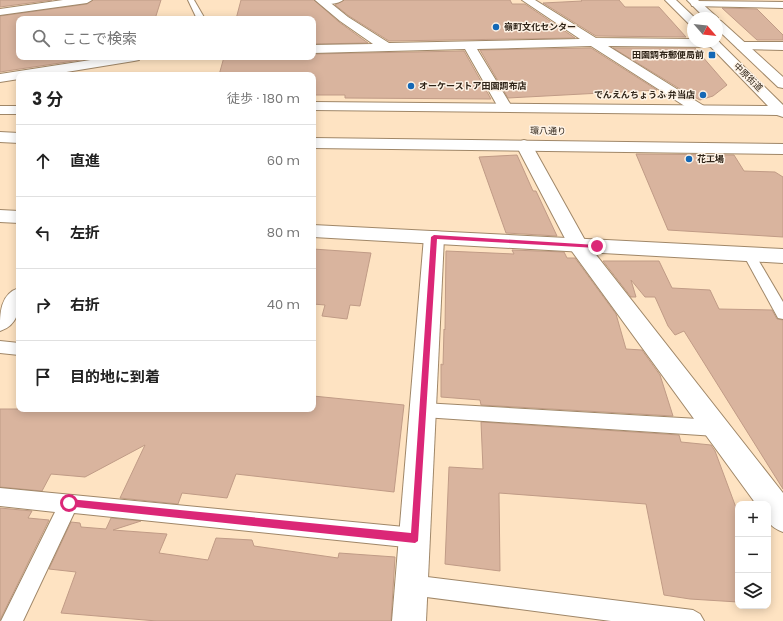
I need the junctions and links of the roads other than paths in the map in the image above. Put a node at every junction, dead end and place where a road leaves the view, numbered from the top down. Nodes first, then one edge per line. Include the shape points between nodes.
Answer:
1 (87, 0) edge
2 (192, 0) edge
3 (340, 0) edge
4 (527, 0) edge
5 (670, 0) edge
6 (321, 1) edge
7 (694, 2) edge
8 (783, 5) edge
9 (28, 9) edge
10 (0, 12) edge
11 (705, 12) edge
12 (200, 16) edge
13 (687, 16) edge
14 (723, 29) edge
15 (595, 42) junction
16 (687, 43) edge
17 (469, 45) junction
18 (742, 46) junction
19 (783, 46) edge
20 (386, 47) junction
21 (718, 48) edge
22 (316, 49) edge
23 (45, 60) edge
24 (107, 60) edge
25 (49, 72) edge
26 (53, 72) edge
27 (16, 76) edge
28 (0, 78) edge
29 (783, 84) edge
30 (316, 106) edge
31 (504, 107) junction
32 (699, 109) junction
33 (0, 110) edge
34 (16, 110) edge
35 (783, 114) edge
36 (316, 116) edge
37 (0, 126) edge
38 (16, 126) edge
39 (316, 129) edge
40 (638, 132) dead end
41 (0, 137) edge
42 (16, 138) edge
43 (316, 143) edge
44 (524, 145) junction
45 (783, 149) edge
46 (0, 216) edge
47 (16, 217) edge
48 (316, 231) edge
49 (434, 237) junction
50 (578, 245) junction
51 (749, 254) junction
52 (783, 256) edge
53 (16, 300) edge
54 (783, 314) edge
55 (0, 322) edge
56 (0, 347) edge
57 (16, 349) edge
58 (423, 410) junction
59 (716, 428) junction
60 (0, 497) edge
61 (69, 503) junction
62 (783, 517) edge
63 (415, 538) junction
64 (411, 585) junction
65 (12, 621) edge
66 (409, 621) edge
67 (693, 621) edge

1 - 9 street
2 - 12 lane
3 - 6 lane
4 - 15 street
5 - 13 street
6 - 20 street
7 - 8 street
7 - 11 street
9 - 10 street
14 - 18 street, 中原街道
15 - 16 street
15 - 17 street
15 - 32 street
17 - 20 street
17 - 31 street
18 - 19 street
18 - 29 street, 中原街道
20 - 22 street
21 - 35 street, 中原街道
23 - 25 street
24 - 26 street
27 - 28 street
30 - 31 street
31 - 32 street
32 - 35 street
33 - 34 street
35 - 36 street, 環八通り
37 - 38 street
39 - 40 street, 環八通り
41 - 42 street
43 - 44 street
44 - 45 street
44 - 50 street
46 - 47 street
48 - 49 street
49 - 50 street
49 - 58 street
50 - 51 street
50 - 59 street
51 - 52 street
51 - 54 lane
53 - 55 street
56 - 57 lane
58 - 59 lane
58 - 63 street
59 - 62 street
60 - 61 lane
61 - 63 lane
61 - 65 lane
63 - 64 street
64 - 66 street
64 - 67 lane

